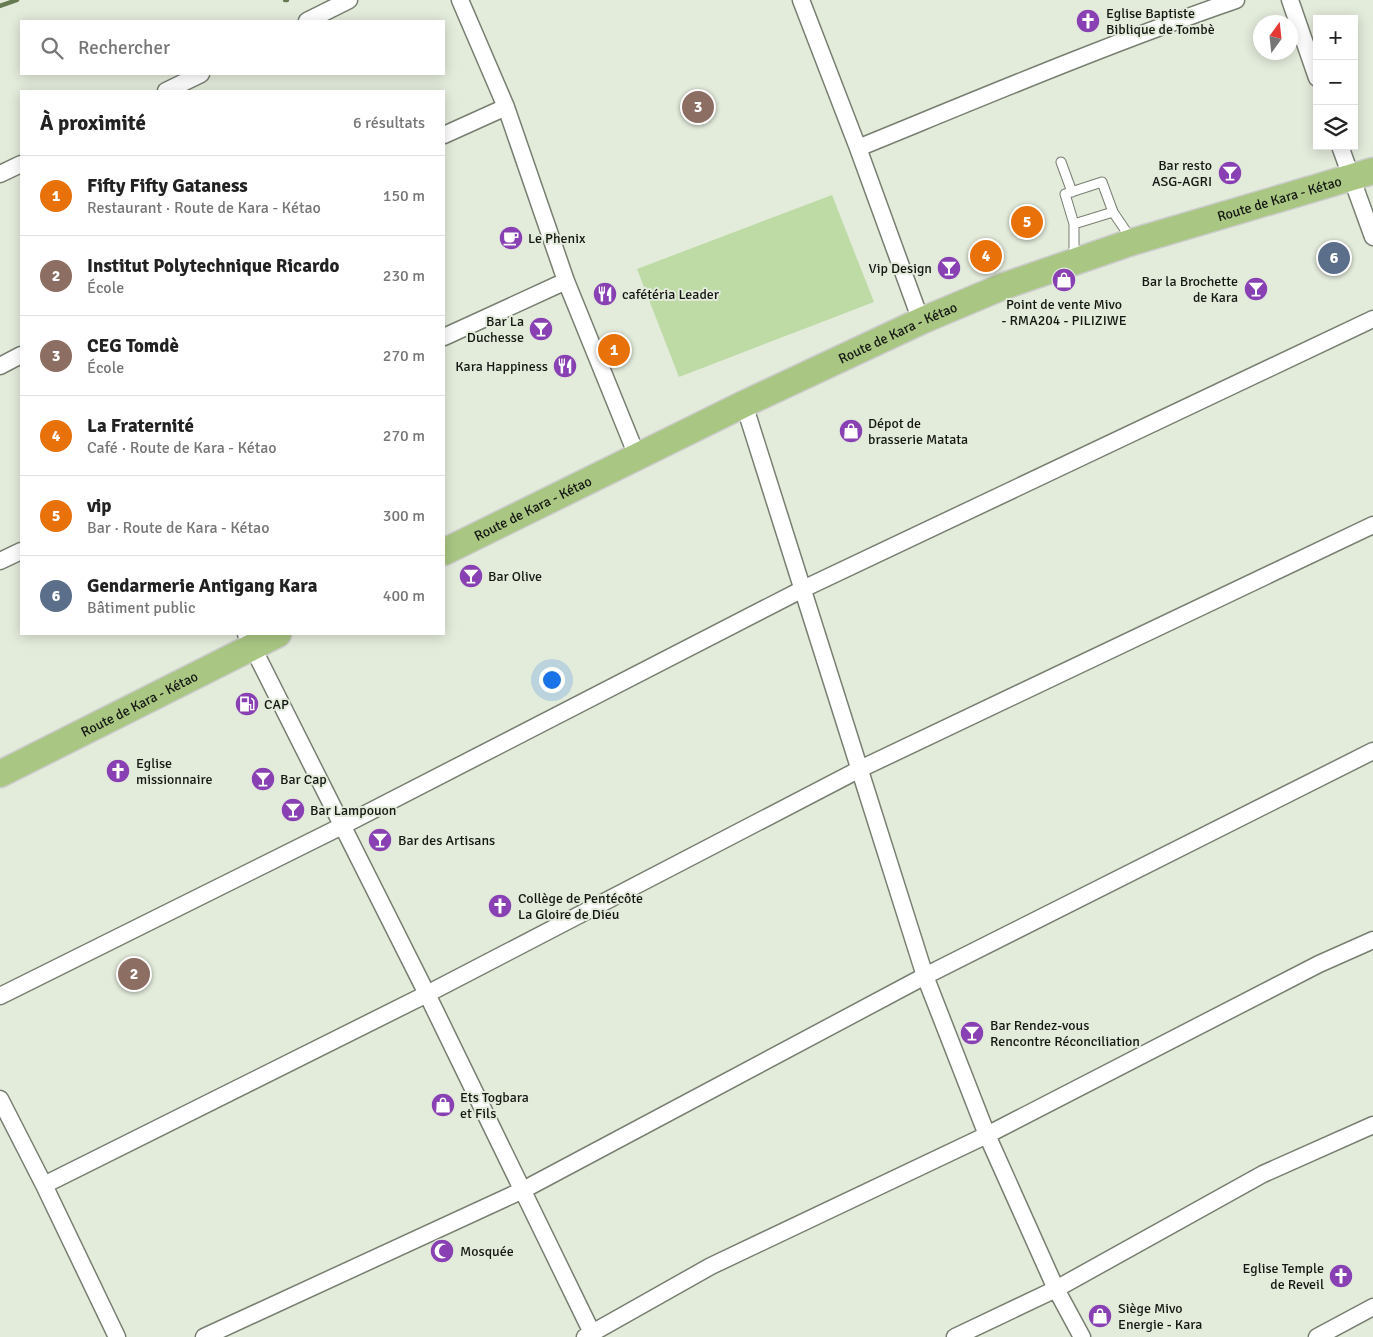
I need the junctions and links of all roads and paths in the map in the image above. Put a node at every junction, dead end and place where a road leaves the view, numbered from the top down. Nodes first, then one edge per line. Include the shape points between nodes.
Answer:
1 (349, 0) edge
2 (460, 0) edge
3 (801, 0) edge
4 (1236, 0) edge
5 (1290, 0) edge
6 (308, 20) edge
7 (1313, 66) edge
8 (200, 75) edge
9 (168, 90) edge
10 (506, 107) junction
11 (445, 135) edge
12 (858, 148) junction
13 (1343, 150) edge
14 (1061, 162) dead end
15 (20, 164) edge
16 (0, 174) edge
17 (1362, 174) edge
18 (1072, 192) junction
19 (1113, 212) junction
20 (1074, 224) junction
21 (1373, 237) edge
22 (1132, 242) junction
23 (1074, 261) junction
24 (566, 281) junction
25 (1373, 319) edge
26 (921, 321) junction
27 (445, 337) edge
28 (20, 356) edge
29 (0, 366) edge
30 (744, 404) junction
31 (637, 456) junction
32 (1373, 525) edge
33 (20, 551) edge
34 (445, 552) edge
35 (0, 561) edge
36 (803, 589) junction
37 (273, 635) edge
38 (249, 640) edge
39 (1373, 751) edge
40 (860, 769) junction
41 (0, 774) edge
42 (342, 826) junction
43 (1373, 940) edge
44 (926, 976) junction
45 (426, 994) junction
46 (0, 996) edge
47 (0, 1099) edge
48 (1373, 1124) edge
49 (987, 1135) junction
50 (44, 1185) junction
51 (523, 1190) junction
52 (1056, 1289) junction
53 (1373, 1307) edge
54 (590, 1336) edge
55 (118, 1337) edge
56 (204, 1337) edge
57 (955, 1337) edge
58 (1082, 1337) edge
59 (1317, 1337) edge

1 - 6 street
2 - 10 street
3 - 12 street
4 - 12 street via 1146,32
5 - 7 street
8 - 9 street
10 - 11 street
10 - 24 street
12 - 26 street
13 - 17 street
14 - 18 lane
15 - 16 street
17 - 21 street
17 - 22 main road, Route de Kara - Kétao
18 - 19 lane via 1102,182
18 - 20 lane via 1065,194
19 - 20 lane
19 - 22 lane
20 - 23 lane
22 - 23 main road, Route de Kara - Kétao
23 - 26 main road, Route de Kara - Kétao
24 - 27 street
24 - 31 street
25 - 36 street
26 - 30 main road, Route de Kara - Kétao
28 - 29 street
30 - 31 main road, Route de Kara - Kétao
30 - 36 street
31 - 34 main road, Route de Kara - Kétao
32 - 40 street
33 - 35 street
36 - 40 street
36 - 42 street
37 - 38 main road, Route de Kara - Kétao
38 - 41 main road, Route de Kara - Kétao
38 - 42 street
39 - 44 street
40 - 44 street
40 - 45 street
42 - 45 street
42 - 46 street
43 - 49 street via 1319,964
44 - 49 street
44 - 51 street
45 - 50 street
45 - 51 street
47 - 50 street
48 - 52 street via 1262,1174
49 - 52 street
49 - 54 street via 711,1266
50 - 55 street
51 - 54 street
51 - 56 street
52 - 57 street
52 - 58 street
53 - 59 street

